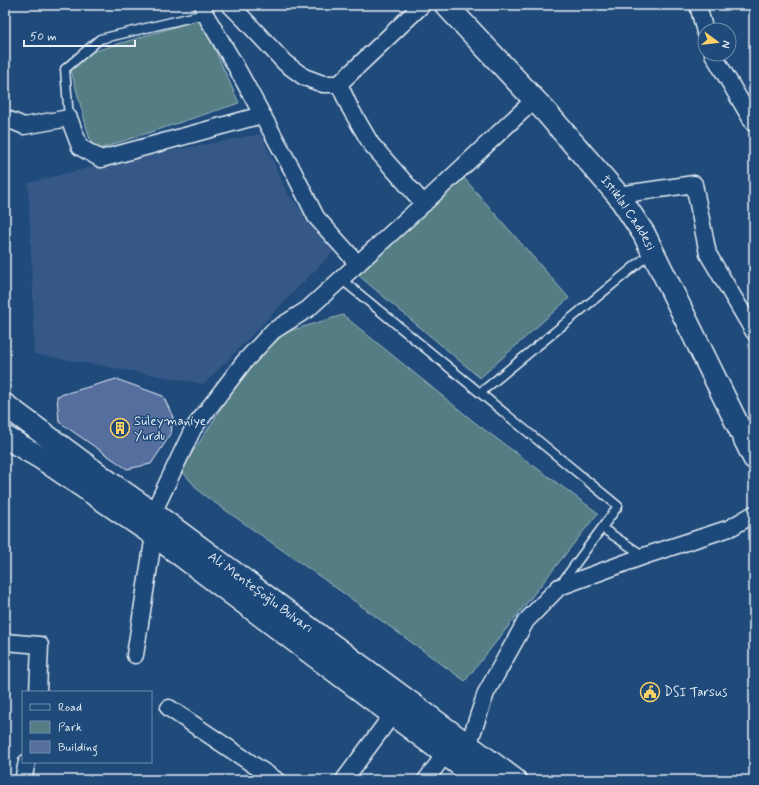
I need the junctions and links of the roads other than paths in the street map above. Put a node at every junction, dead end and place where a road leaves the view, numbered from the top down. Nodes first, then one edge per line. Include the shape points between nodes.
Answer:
1 (230, 5) edge
2 (422, 5) edge
3 (446, 5) edge
4 (698, 5) edge
5 (204, 9) edge
6 (702, 22) edge
7 (718, 62) edge
8 (340, 84) junction
9 (534, 100) junction
10 (262, 115) junction
11 (5, 118) edge
12 (69, 118) junction
13 (754, 124) edge
14 (618, 195) junction
15 (424, 204) junction
16 (653, 251) junction
17 (358, 264) junction
18 (341, 279) junction
19 (754, 332) edge
20 (480, 393) junction
21 (5, 405) edge
22 (5, 437) edge
23 (754, 458) edge
24 (153, 513) junction
25 (754, 514) edge
26 (602, 528) junction
27 (154, 535) junction
28 (644, 556) junction
29 (559, 587) junction
30 (5, 642) edge
31 (135, 655) dead end
32 (38, 691) edge
33 (169, 708) dead end
34 (392, 715) junction
35 (468, 746) junction
36 (445, 754) junction
37 (26, 763) edge
38 (23, 780) edge
39 (276, 780) edge
40 (344, 780) edge
41 (426, 780) edge
42 (480, 780) edge
43 (515, 780) edge

1 - 8 street via 285,62 304,77 323,84
2 - 8 street
3 - 9 main road, İstiklal Caddesi
4 - 6 street
5 - 10 street
5 - 12 lane via 100,40 65,69
7 - 13 street
8 - 15 street via 350,108 371,144
9 - 14 main road, İstiklal Caddesi
9 - 15 street
10 - 12 street via 101,159 80,147
10 - 17 street via 316,217
11 - 12 street via 24,126
14 - 16 main road, İstiklal Caddesi
14 - 19 street via 694,184 708,254
15 - 17 street
16 - 20 lane
16 - 23 main road, İstiklal Caddesi
17 - 18 street
18 - 20 lane
18 - 24 street via 308,309 273,331 244,362 193,429
20 - 26 lane via 618,506
21 - 24 main road, Ali Menteşoğlu Bulvarı
22 - 27 main road, Ali Menteşoğlu Bulvarı via 41,458
24 - 35 main road, Ali Menteşoğlu Bulvarı
25 - 28 street via 730,528
26 - 28 lane
26 - 29 lane
27 - 31 street
27 - 34 main road, Ali Menteşoğlu Bulvarı
28 - 29 street
29 - 35 street via 526,621 486,693
30 - 32 street via 40,645
33 - 39 street
34 - 36 main road, Ali Menteşoğlu Bulvarı
34 - 40 street
35 - 36 street
35 - 43 main road, Ali Menteşoğlu Bulvarı
36 - 41 street
36 - 42 main road, Ali Menteşoğlu Bulvarı
37 - 38 street

